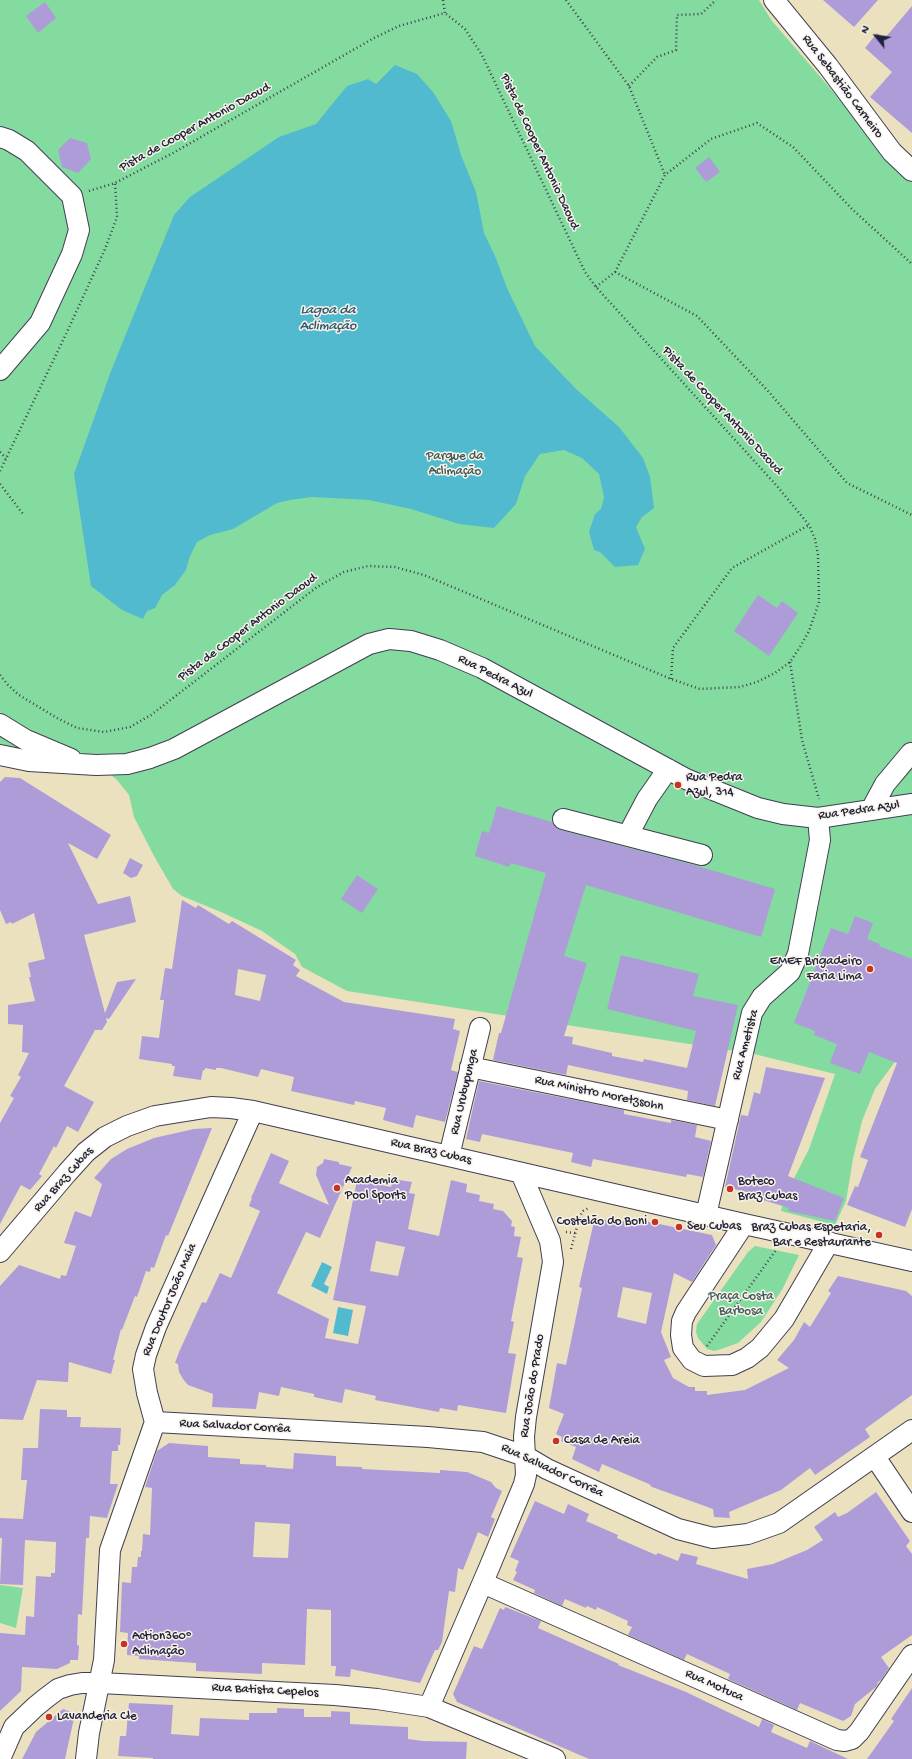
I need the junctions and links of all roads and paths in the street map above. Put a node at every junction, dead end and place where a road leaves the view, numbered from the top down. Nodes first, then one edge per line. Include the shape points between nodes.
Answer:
1 (443, 0) edge
2 (566, 0) edge
3 (716, 0) edge
4 (774, 0) edge
5 (445, 13) junction
6 (629, 86) junction
7 (0, 137) edge
8 (912, 171) edge
9 (665, 175) junction
10 (115, 183) junction
11 (72, 196) junction
12 (912, 264) edge
13 (615, 272) junction
14 (596, 287) junction
15 (0, 370) edge
16 (0, 452) edge
17 (6, 458) junction
18 (0, 471) edge
19 (0, 484) edge
20 (23, 514) dead end
21 (912, 516) edge
22 (808, 525) junction
23 (790, 662) junction
24 (0, 675) edge
25 (670, 679) junction
26 (0, 724) edge
27 (912, 753) edge
28 (0, 755) edge
29 (82, 764) junction
30 (668, 769) junction
31 (912, 804) edge
32 (871, 810) junction
33 (564, 818) dead end
34 (818, 818) junction
35 (628, 835) junction
36 (702, 855) dead end
37 (480, 1028) dead end
38 (470, 1067) junction
39 (253, 1111) junction
40 (728, 1120) junction
41 (449, 1156) junction
42 (521, 1172) junction
43 (592, 1207) dead end
44 (706, 1215) junction
45 (744, 1224) junction
46 (829, 1242) junction
47 (778, 1248) dead end
48 (571, 1251) dead end
49 (0, 1252) edge
50 (911, 1256) edge
51 (705, 1348) dead end
52 (155, 1422) junction
53 (912, 1430) edge
54 (525, 1456) junction
55 (874, 1457) junction
56 (912, 1512) edge
57 (483, 1583) junction
58 (912, 1656) edge
59 (100, 1682) junction
60 (429, 1707) junction
61 (0, 1758) edge
62 (86, 1759) edge
63 (555, 1759) edge

1 - 5 path
2 - 6 path
3 - 6 path via 701,14 677,15 676,50 657,57
4 - 8 street, Rua Sebastião Carneiro via 828,66 892,152
5 - 10 path, Pista de Cooper Antonio Daoud via 399,26 374,38 173,153
5 - 14 path, Pista de Cooper Antonio Daoud via 465,29 482,55 585,272
6 - 9 path
7 - 11 street via 27,150
9 - 12 path via 711,139 757,123 793,147 852,209
9 - 13 path
10 - 11 path
10 - 17 path, Pista de Cooper Antonio Daoud via 116,217 105,249
11 - 15 street via 79,230 72,254 40,323
13 - 14 path
13 - 21 path via 697,316 768,392 847,483
14 - 22 path, Pista de Cooper Antonio Daoud via 777,486
16 - 17 path
17 - 18 path, Pista de Cooper Antonio Daoud
19 - 20 path
22 - 23 path, Pista de Cooper Antonio Daoud via 815,539 818,555 819,602 810,631
22 - 25 path via 732,568 673,648
23 - 25 path, Pista de Cooper Antonio Daoud via 775,673 740,687 700,689
23 - 34 path via 802,740 819,800
24 - 25 path, Pista de Cooper Antonio Daoud via 19,695 77,728 104,732 130,727 151,715 317,587 344,572 381,565 424,575
26 - 29 street, Rua Pedra Azul via 26,740
27 - 32 street via 885,784
28 - 29 street, Rua Pedra Azul via 29,761
29 - 30 street, Rua Pedra Azul via 127,764 174,749 369,644 389,639 418,643 482,668
30 - 34 street, Rua Pedra Azul via 686,779 758,808
30 - 35 street via 647,799
31 - 32 street, Rua Pedra Azul
32 - 34 street, Rua Pedra Azul
33 - 35 street
34 - 40 street, Rua Ametista via 820,840 798,954 790,972 762,997 754,1009
35 - 36 street
37 - 38 street, Rua Urubupunga
38 - 40 street, Rua Ministro Moretzsohn
38 - 41 street, Rua Urubupunga
39 - 41 street, Rua Braz Cubas
39 - 49 street, Rua Braz Cubas via 217,1107 185,1110 155,1116 104,1137 67,1173
39 - 52 street, Rua Doutor João Maia via 156,1326 146,1355 143,1369
40 - 44 street, Rua Ametista
41 - 42 street, Rua Braz Cubas
42 - 44 street, Rua Braz Cubas
42 - 54 street, Rua João do Prado via 550,1241 553,1262 526,1417
43 - 48 path via 583,1211 580,1216
44 - 45 street, Rua Braz Cubas
45 - 46 street, Rua Braz Cubas
45 - 46 street via 682,1321 680,1335 683,1348 692,1360 704,1366 732,1365 760,1348 784,1319
46 - 50 street, Rua Braz Cubas
47 - 51 path
52 - 54 street, Rua Salvador Corrêa via 469,1440 499,1446
52 - 59 street via 110,1550 104,1660
53 - 55 street, Rua Salvador Corrêa
54 - 55 street, Rua Salvador Corrêa via 547,1469 678,1529 713,1538 748,1534 779,1523
54 - 57 street, Rua João do Prado via 524,1484
55 - 56 street
57 - 58 street, Rua Motuca via 845,1742 859,1732
57 - 60 street, Rua João do Prado
59 - 60 street, Rua Batista Cepelos via 334,1695
59 - 61 street, Rua Batista Cepelos via 70,1685 58,1689 46,1698 14,1728
59 - 62 street
60 - 63 street, Rua Batista Cepelos

